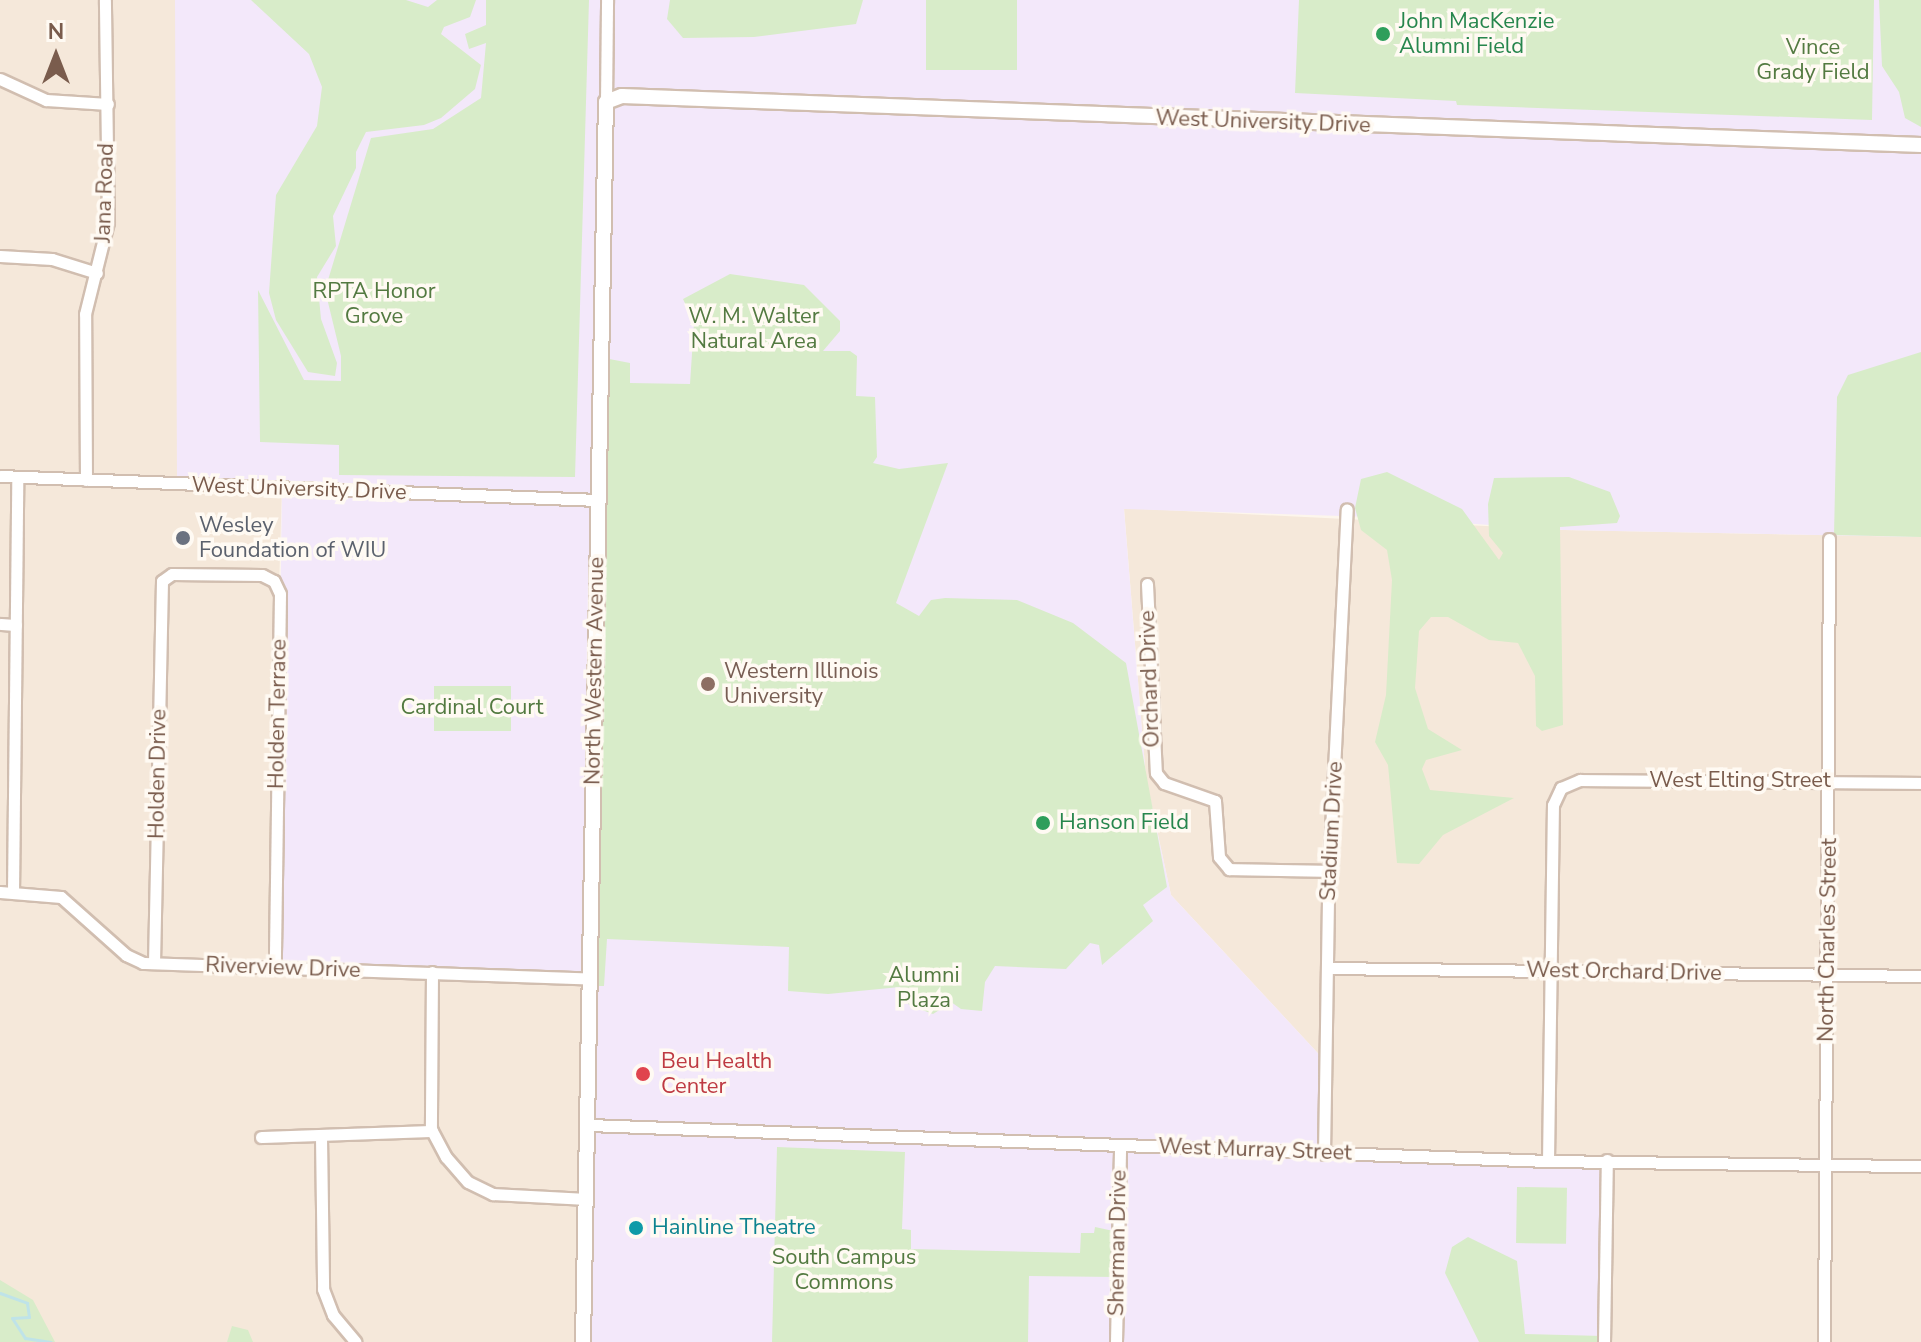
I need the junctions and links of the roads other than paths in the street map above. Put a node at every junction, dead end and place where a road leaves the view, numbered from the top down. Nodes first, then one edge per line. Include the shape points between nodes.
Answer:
1 (105, 0) edge
2 (607, 0) edge
3 (1, 81) edge
4 (606, 102) junction
5 (108, 104) junction
6 (1921, 145) edge
7 (0, 256) edge
8 (97, 273) junction
9 (0, 476) edge
10 (17, 477) junction
11 (86, 480) junction
12 (597, 500) junction
13 (1347, 509) dead end
14 (1829, 539) dead end
15 (161, 584) joint
16 (1147, 584) dead end
17 (0, 624) edge
18 (16, 625) junction
19 (1831, 781) junction
20 (1921, 783) edge
21 (1330, 871) junction
22 (6, 892) edge
23 (154, 963) junction
24 (275, 968) junction
25 (1328, 968) junction
26 (1552, 971) junction
27 (432, 972) junction
28 (1827, 975) junction
29 (1921, 976) edge
30 (590, 979) junction
31 (589, 1125) junction
32 (432, 1131) junction
33 (261, 1137) dead end
34 (321, 1137) junction
35 (1120, 1145) junction
36 (1324, 1154) junction
37 (1607, 1160) junction
38 (1548, 1161) junction
39 (1825, 1164) junction
40 (1921, 1166) edge
41 (586, 1199) junction
42 (356, 1342) edge
43 (583, 1342) edge
44 (1116, 1342) edge
45 (1604, 1342) edge
46 (1824, 1342) edge

1 - 5 street, Jana Road
2 - 4 street, North Western Avenue
3 - 5 street via 46,100
4 - 6 street, West University Drive via 622,96
4 - 12 street, North Western Avenue
5 - 8 street, Jana Road via 108,222
7 - 8 street via 52,259
8 - 11 street, Jana Road via 84,329
9 - 10 street, West University Drive
10 - 11 street, West University Drive
10 - 18 street
11 - 12 street, West University Drive
12 - 30 street, North Western Avenue
13 - 21 street, Stadium Drive
14 - 19 street, North Charles Street
15 - 23 street, Holden Drive
15 - 24 street, Holden Terrace via 172,574 262,575 279,589
16 - 21 street, Orchard Drive via 1156,773 1164,783 1215,801 1219,857 1225,867
17 - 18 street
18 - 22 street
19 - 20 street, West Elting Street
19 - 26 street, West Elting Street via 1580,780 1561,788 1553,805
19 - 28 street, North Charles Street
21 - 25 street, Stadium Drive
22 - 23 street, Riverview Drive via 61,897 131,958
23 - 24 street, Riverview Drive
24 - 27 street, Riverview Drive
25 - 26 street, West Orchard Drive
25 - 36 street, Stadium Drive
26 - 28 street, West Orchard Drive
26 - 38 street
27 - 30 street, Riverview Drive
27 - 32 street
28 - 29 street, West Orchard Drive
28 - 39 street, North Charles Street
30 - 31 street, North Western Avenue
31 - 35 street, West Murray Street
31 - 41 street, North Western Avenue
32 - 34 street
32 - 41 street via 456,1170 484,1191
33 - 34 street
34 - 42 street via 323,1289 333,1315
35 - 36 street, West Murray Street
35 - 44 street, Sherman Drive
36 - 38 street, West Murray Street
37 - 38 street, West Murray Street
37 - 39 street, West Murray Street
37 - 45 street
39 - 40 street, West Murray Street
39 - 46 street, North Charles Street
41 - 43 street, North Western Avenue

